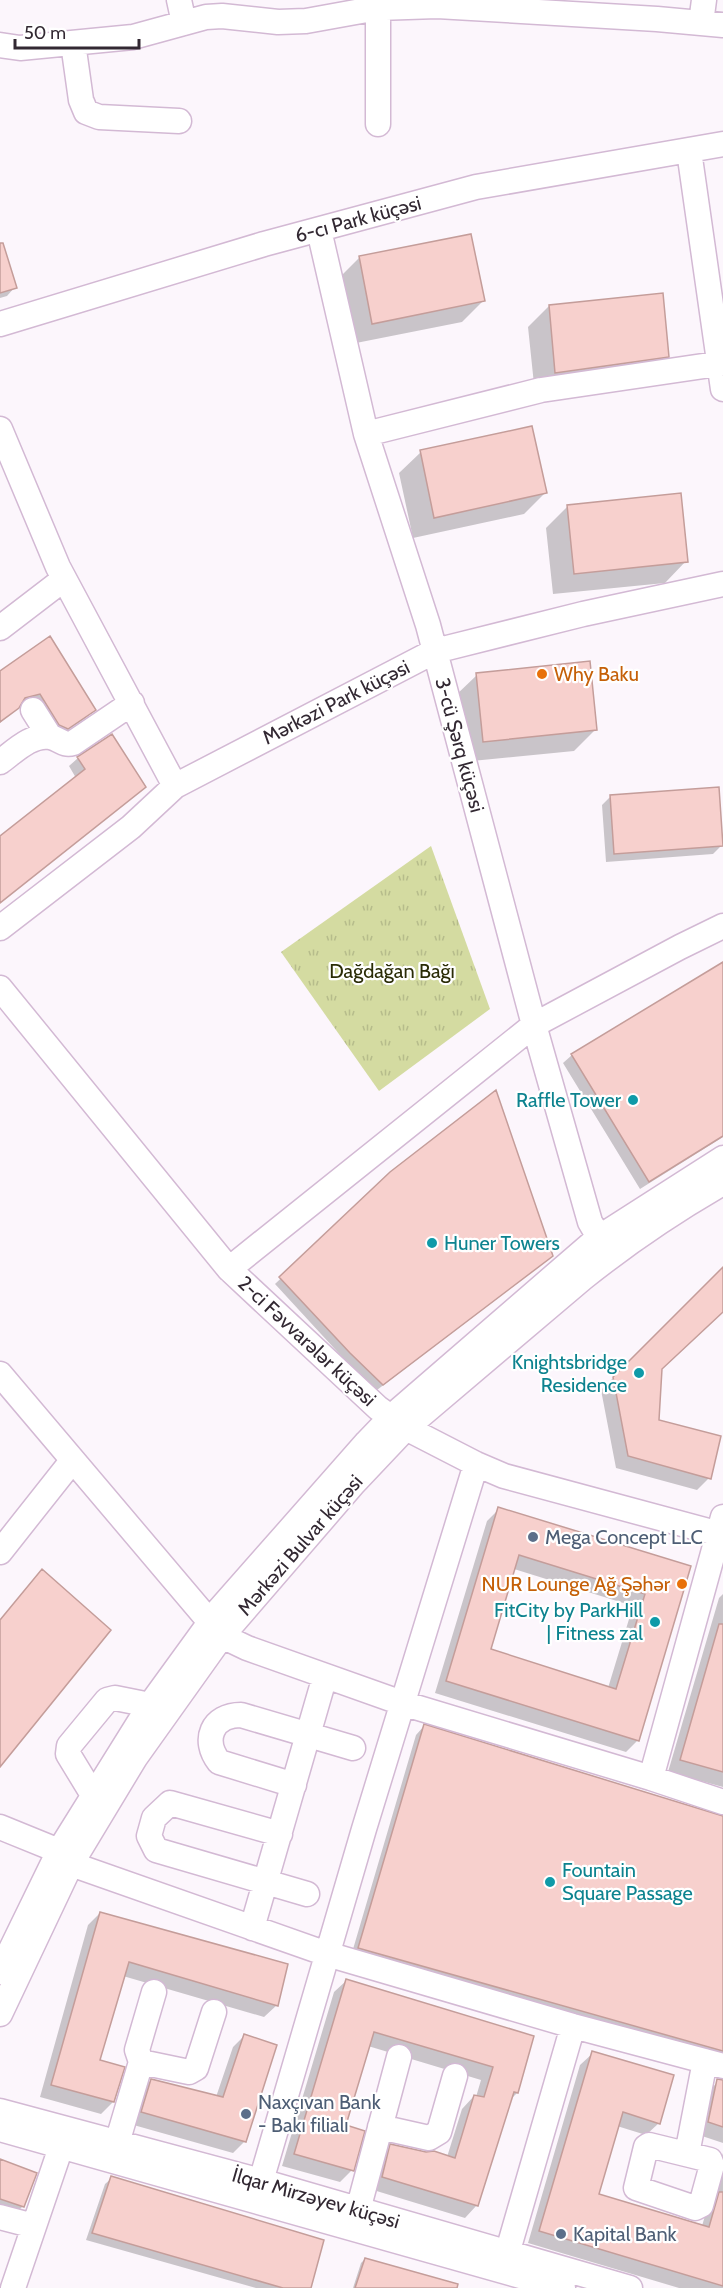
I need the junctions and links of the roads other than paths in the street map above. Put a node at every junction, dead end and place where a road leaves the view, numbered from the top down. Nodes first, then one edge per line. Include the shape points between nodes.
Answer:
1 (437, 3) edge
2 (378, 4) edge
3 (327, 8) edge
4 (182, 11) edge
5 (709, 16) edge
6 (73, 43) junction
7 (0, 45) edge
8 (179, 121) dead end
9 (378, 124) dead end
10 (723, 144) edge
11 (689, 151) junction
12 (319, 230) junction
13 (0, 324) edge
14 (722, 364) edge
15 (723, 389) edge
16 (0, 429) edge
17 (366, 434) junction
18 (64, 579) junction
19 (723, 584) edge
20 (0, 627) edge
21 (435, 651) junction
22 (132, 703) junction
23 (33, 710) dead end
24 (50, 737) junction
25 (0, 762) edge
26 (175, 786) junction
27 (723, 926) edge
28 (0, 928) edge
29 (0, 988) edge
30 (534, 1025) junction
31 (723, 1158) edge
32 (723, 1183) edge
33 (604, 1247) junction
34 (229, 1269) junction
35 (0, 1374) edge
36 (398, 1423) junction
37 (72, 1461) junction
38 (476, 1464) junction
39 (722, 1529) edge
40 (0, 1552) edge
41 (216, 1629) junction
42 (325, 1676) junction
43 (402, 1703) junction
44 (150, 1705) junction
45 (309, 1735) junction
46 (353, 1748) dead end
47 (651, 1778) junction
48 (294, 1785) junction
49 (93, 1795) junction
50 (723, 1802) edge
51 (0, 1827) edge
52 (280, 1834) junction
53 (65, 1857) junction
54 (266, 1882) junction
55 (307, 1894) dead end
56 (252, 1928) junction
57 (327, 1954) junction
58 (0, 1972) edge
59 (154, 1992) dead end
60 (214, 2013) dead end
61 (0, 2014) edge
62 (573, 2026) junction
63 (399, 2057) dead end
64 (141, 2062) junction
65 (714, 2064) edge
66 (455, 2076) dead end
67 (0, 2111) edge
68 (380, 2127) junction
69 (0, 2129) edge
70 (117, 2143) junction
71 (61, 2147) junction
72 (687, 2154) dead end
73 (261, 2181) junction
74 (358, 2210) junction
75 (0, 2217) edge
76 (34, 2226) junction
77 (502, 2271) edge
78 (13, 2288) edge
79 (563, 2288) edge
80 (630, 2288) edge

1 - 2 street
1 - 5 street
2 - 3 street
2 - 9 street
3 - 4 street via 306,21 278,22
4 - 6 street via 133,37
6 - 7 street via 20,48
6 - 8 street via 86,112 99,117
10 - 11 street, 6-cı Park küçəsi
11 - 12 street, 6-cı Park küçəsi via 476,188
11 - 14 street
12 - 13 street, 6-cı Park küçəsi
12 - 17 street, 3-cü Şərq küçəsi
14 - 15 street
14 - 17 street via 541,390
16 - 18 street
17 - 21 street, 3-cü Şərq küçəsi
18 - 20 street
18 - 22 street
19 - 21 street, Mərkəzi Park küçəsi
21 - 26 street, Mərkəzi Park küçəsi
21 - 30 street, 3-cü Şərq küçəsi
22 - 24 street via 73,743 64,744
22 - 26 street
23 - 24 street
24 - 25 street via 31,741
26 - 28 street, Mərkəzi Park küçəsi via 131,827
27 - 30 street
29 - 34 street, 2-ci Fəvvarələr küçəsi
30 - 33 street, 3-cü Şərq küçəsi via 590,1222
30 - 34 street
31 - 33 street, Mərkəzi Bulvar küçəsi
32 - 33 street, Mərkəzi Bulvar küçəsi
33 - 36 street, Mərkəzi Bulvar küçəsi
34 - 36 street, 2-ci Fəvvarələr küçəsi
35 - 37 street
36 - 38 street, 2-ci Fəvvarələr küçəsi
36 - 41 street, Mərkəzi Bulvar küçəsi via 354,1483
37 - 40 street
37 - 41 street
38 - 39 street, 2-ci Fəvvarələr küçəsi via 504,1476
38 - 43 street
39 - 47 street
41 - 42 street via 247,1648
41 - 44 street, Mərkəzi Bulvar küçəsi
41 - 53 street, Mərkəzi Bulvar küçəsi via 135,1758
42 - 43 street
42 - 45 street
43 - 47 street
43 - 57 street
44 - 49 street, Mərkəzi Bulvar küçəsi
44 - 49 street via 115,1698 107,1701 69,1746 68,1754
45 - 46 street
45 - 48 street
45 - 48 street via 241,1715 228,1715 217,1722 210,1739 213,1755 219,1762
47 - 50 street
48 - 52 street
49 - 53 street, Mərkəzi Bulvar küçəsi
51 - 53 street
52 - 54 street
52 - 54 street via 170,1803 154,1818 149,1836 156,1850
53 - 56 street
53 - 58 street, Mərkəzi Bulvar küçəsi
53 - 61 street, Mərkəzi Bulvar küçəsi
54 - 55 street
54 - 56 street
56 - 57 street
57 - 62 street
57 - 73 street
59 - 64 street via 137,2050
60 - 64 street via 196,2068 189,2072
62 - 65 street
62 - 77 street
63 - 68 street
64 - 70 street
65 - 72 street
66 - 68 street via 439,2132 429,2138
67 - 70 street, İlqar Mirzəyev küçəsi
68 - 74 street
69 - 71 street, İlqar Mirzəyev küçəsi
70 - 73 street, İlqar Mirzəyev küçəsi
71 - 76 street
71 - 77 street, İlqar Mirzəyev küçəsi
73 - 74 street, İlqar Mirzəyev küçəsi
74 - 77 street, İlqar Mirzəyev küçəsi
75 - 76 street
76 - 78 street
77 - 79 street, İlqar Mirzəyev küçəsi
77 - 80 street, İlqar Mirzəyev küçəsi

